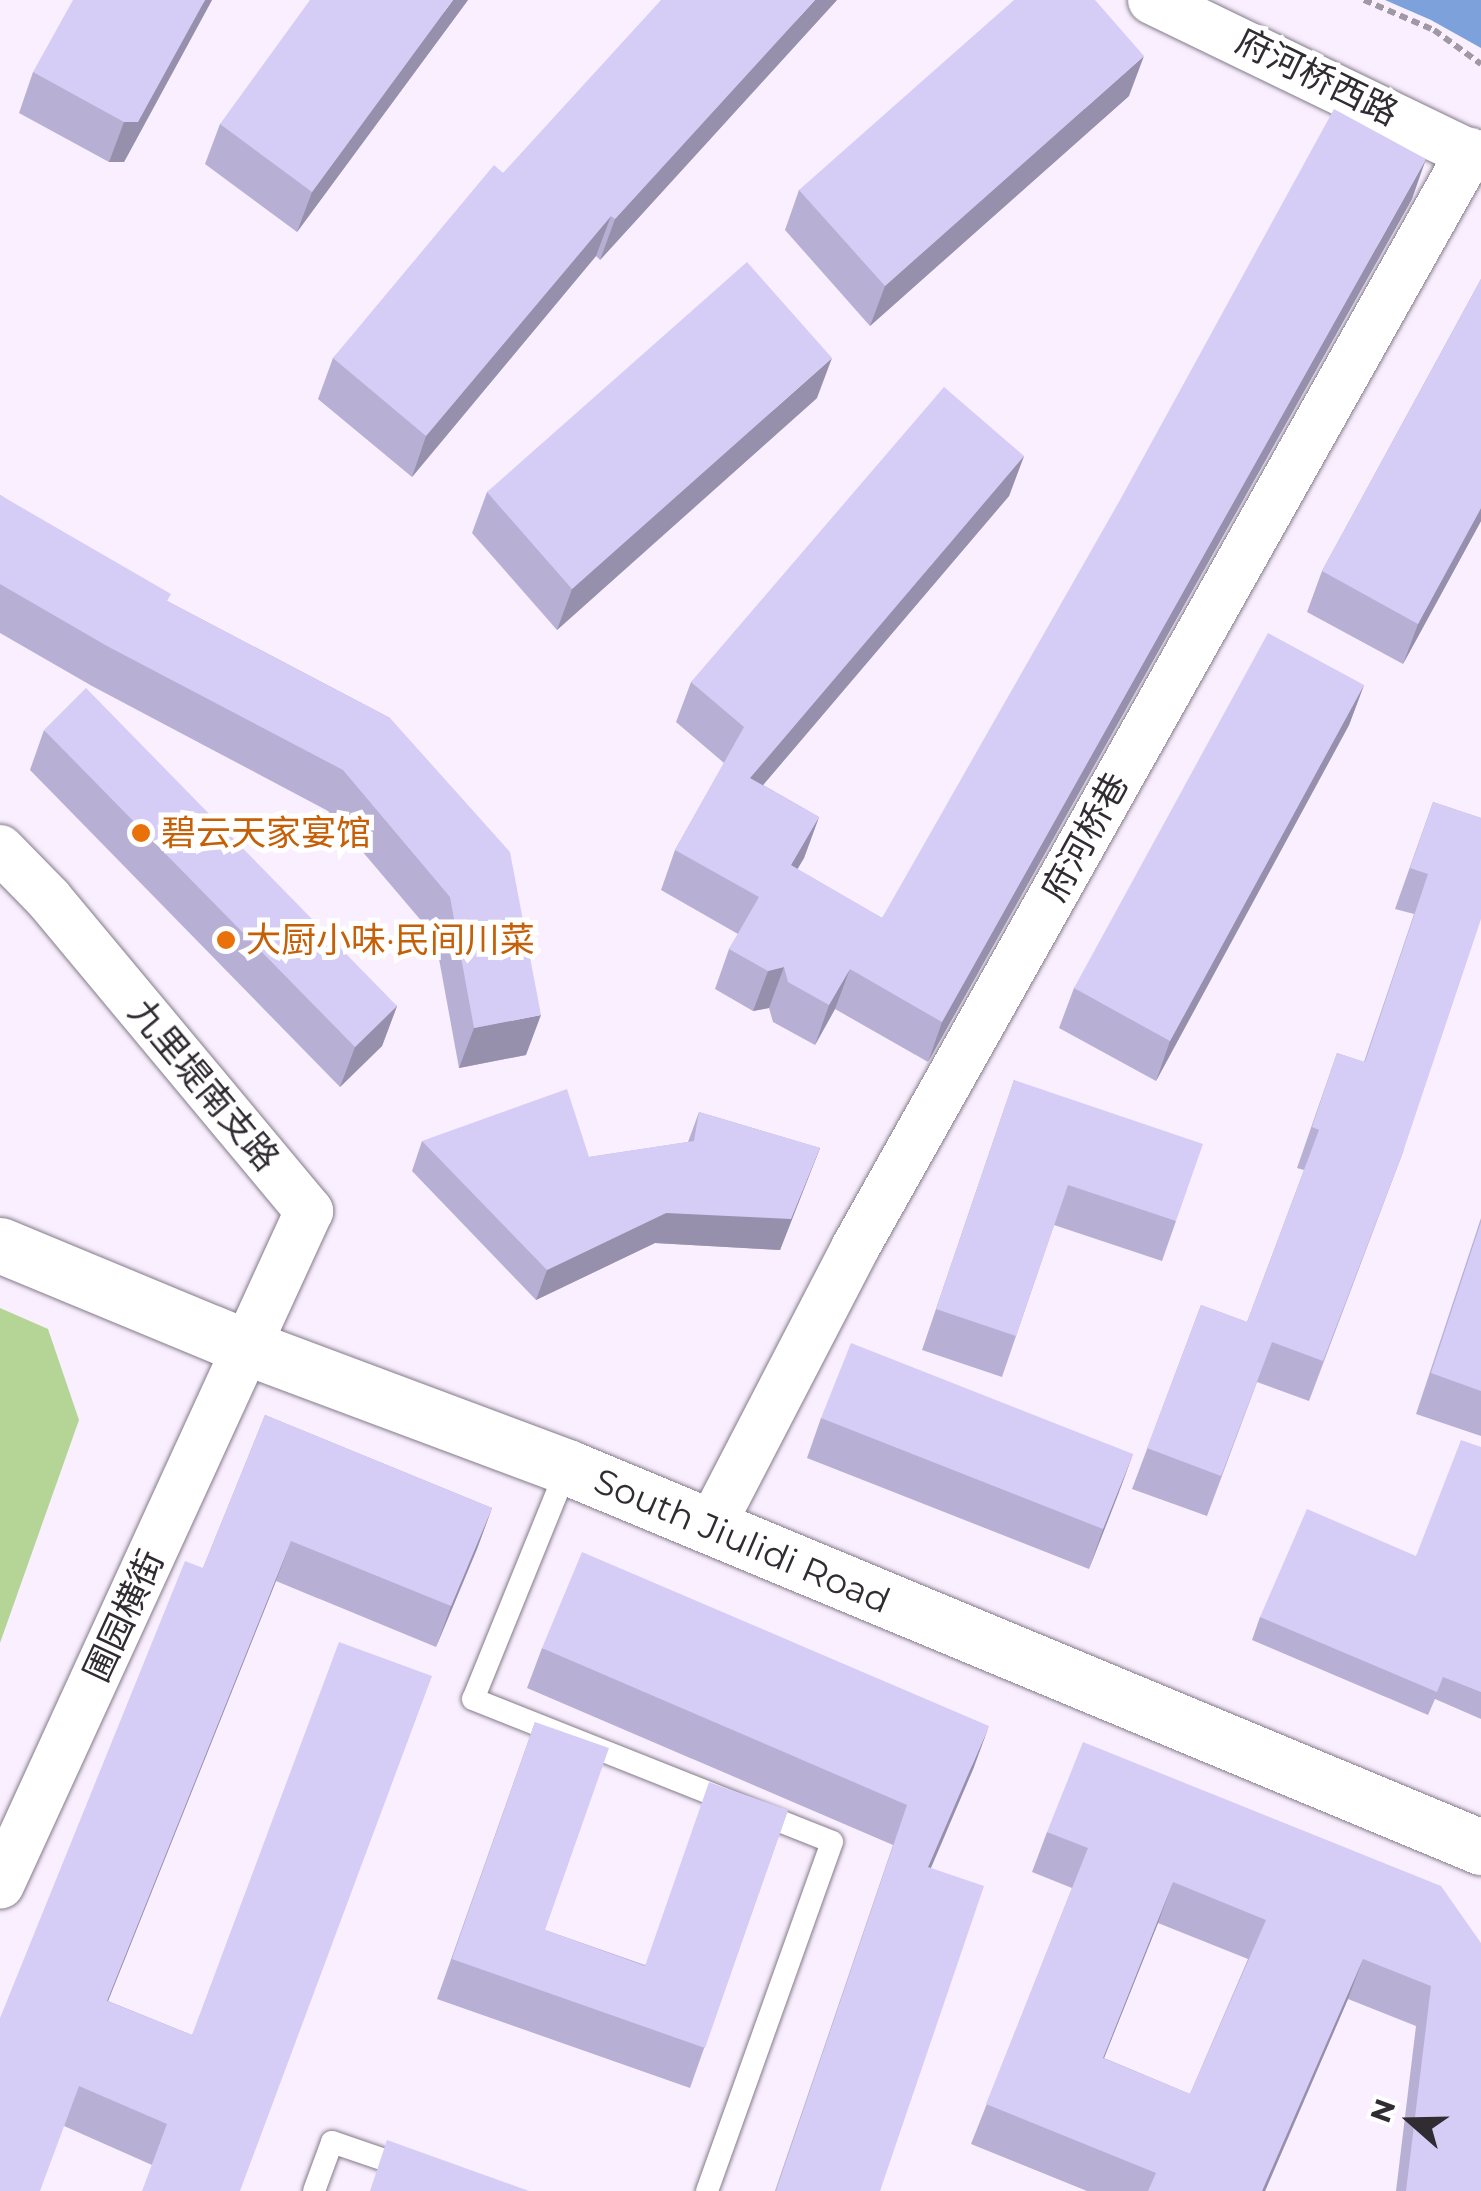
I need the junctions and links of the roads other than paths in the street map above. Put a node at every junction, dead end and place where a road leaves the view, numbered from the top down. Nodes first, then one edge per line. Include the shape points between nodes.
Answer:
1 (1152, 0) edge
2 (1475, 155) edge
3 (0, 849) edge
4 (0, 1245) edge
5 (249, 1348) junction
6 (567, 1468) junction
7 (710, 1528) junction
8 (1481, 1847) edge
9 (0, 1885) edge
10 (423, 2173) edge
11 (314, 2191) edge
12 (706, 2191) edge

1 - 2 street, 府河桥西路
2 - 7 street, 府河桥巷 via 855,1248
3 - 5 street, 九里堤南支路 via 308,1211
4 - 5 street, South Jiulidi Road
5 - 6 street, South Jiulidi Road
5 - 9 street, 圃园横街
6 - 7 street, South Jiulidi Road
6 - 12 lane via 473,1700 832,1842
7 - 8 street, South Jiulidi Road
10 - 11 lane via 332,2142

